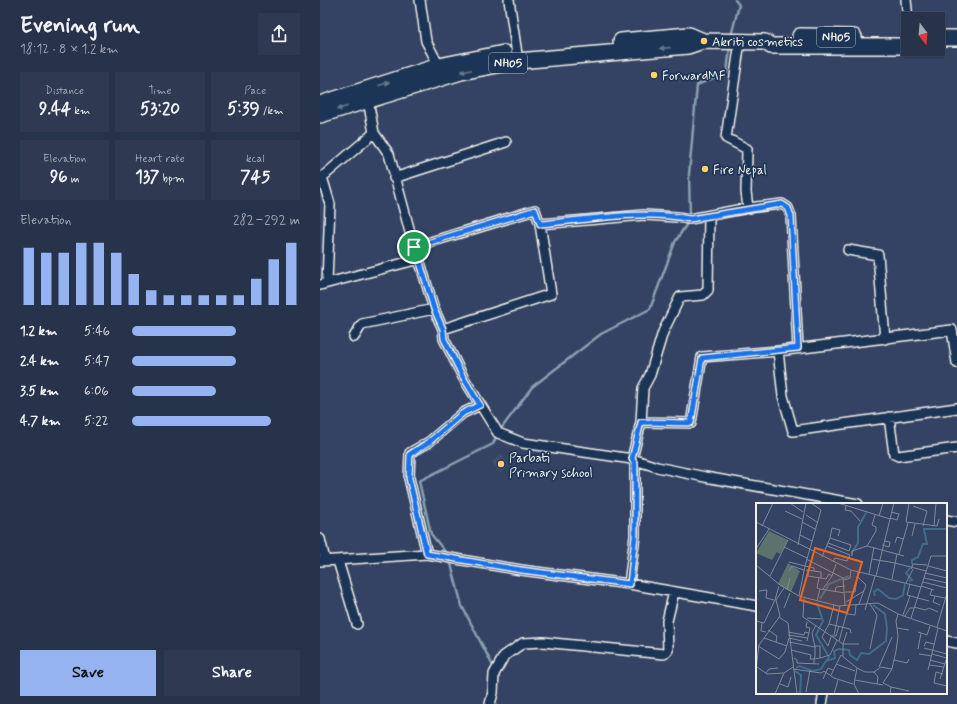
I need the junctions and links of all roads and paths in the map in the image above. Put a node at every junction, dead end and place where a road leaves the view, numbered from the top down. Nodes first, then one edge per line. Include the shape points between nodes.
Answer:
1 (420, 0) edge
2 (508, 0) edge
3 (906, 0) edge
4 (907, 12) edge
5 (901, 37) edge
6 (945, 38) edge
7 (957, 38) edge
8 (738, 41) junction
9 (765, 42) junction
10 (901, 46) edge
11 (945, 46) edge
12 (957, 46) edge
13 (517, 56) junction
14 (439, 66) junction
15 (368, 100) junction
16 (320, 104) edge
17 (320, 115) edge
18 (374, 133) junction
19 (506, 142) dead end
20 (321, 178) edge
21 (394, 178) junction
22 (748, 208) junction
23 (709, 216) junction
24 (540, 224) junction
25 (414, 247) junction
26 (848, 250) dead end
27 (419, 259) junction
28 (324, 284) edge
29 (434, 309) junction
30 (443, 329) junction
31 (354, 337) dead end
32 (885, 339) junction
33 (798, 348) junction
34 (778, 351) junction
35 (957, 363) edge
36 (480, 405) junction
37 (957, 408) edge
38 (889, 417) junction
39 (641, 422) junction
40 (957, 448) edge
41 (632, 459) junction
42 (852, 503) edge
43 (947, 520) edge
44 (957, 522) edge
45 (320, 540) edge
46 (427, 554) junction
47 (323, 560) edge
48 (338, 561) junction
49 (630, 584) junction
50 (674, 592) junction
51 (756, 606) edge
52 (357, 624) dead end
53 (947, 640) edge
54 (957, 643) edge
55 (824, 694) edge
56 (490, 704) edge
57 (822, 704) edge

1 - 14 street via 426,41
2 - 13 street
3 - 4 street
5 - 9 main road, NH05 via 778,36
6 - 7 main road
8 - 9 main road, NH05
8 - 13 main road, NH05
8 - 22 street via 726,138 747,149
9 - 10 main road, NH05 via 771,46
11 - 12 main road
13 - 14 main road, NH05
13 -> 15 main road, NH05
16 -> 14 main road, NH05
15 -> 17 main road, NH05
15 - 18 street
18 - 20 street
18 - 21 street via 389,154
19 - 21 street
20 - 28 street via 330,204
21 - 25 street
22 - 23 street
22 - 33 street via 782,204 788,208 791,216
23 - 24 street via 690,219 644,215
23 - 39 street via 708,290 703,295 680,297 663,332 650,375 643,388
24 - 25 street via 535,210
24 - 30 street via 551,294
25 - 27 street
26 - 32 street via 878,255
27 - 28 street
27 - 29 street
29 - 30 street
29 - 31 street via 362,324
30 - 36 street via 444,339
32 - 33 street
32 - 35 street via 952,330
33 - 34 street
34 - 38 street via 783,396 793,431
34 - 39 street via 702,358 691,423
36 - 41 street via 498,433 523,443
36 - 46 street via 463,413 429,442 410,454 409,478
37 - 38 street
38 - 40 street via 894,454 898,456
39 - 41 street
41 - 42 street via 705,477
41 - 49 street via 635,464 635,536
43 - 44 street
45 - 47 street
46 - 48 street
46 - 49 street via 521,570
47 - 48 street
48 - 52 street
49 - 50 street
50 - 51 street
50 - 56 street via 667,621 668,650 664,654 543,642 523,643 504,656 494,674
53 - 54 street
55 - 57 street

